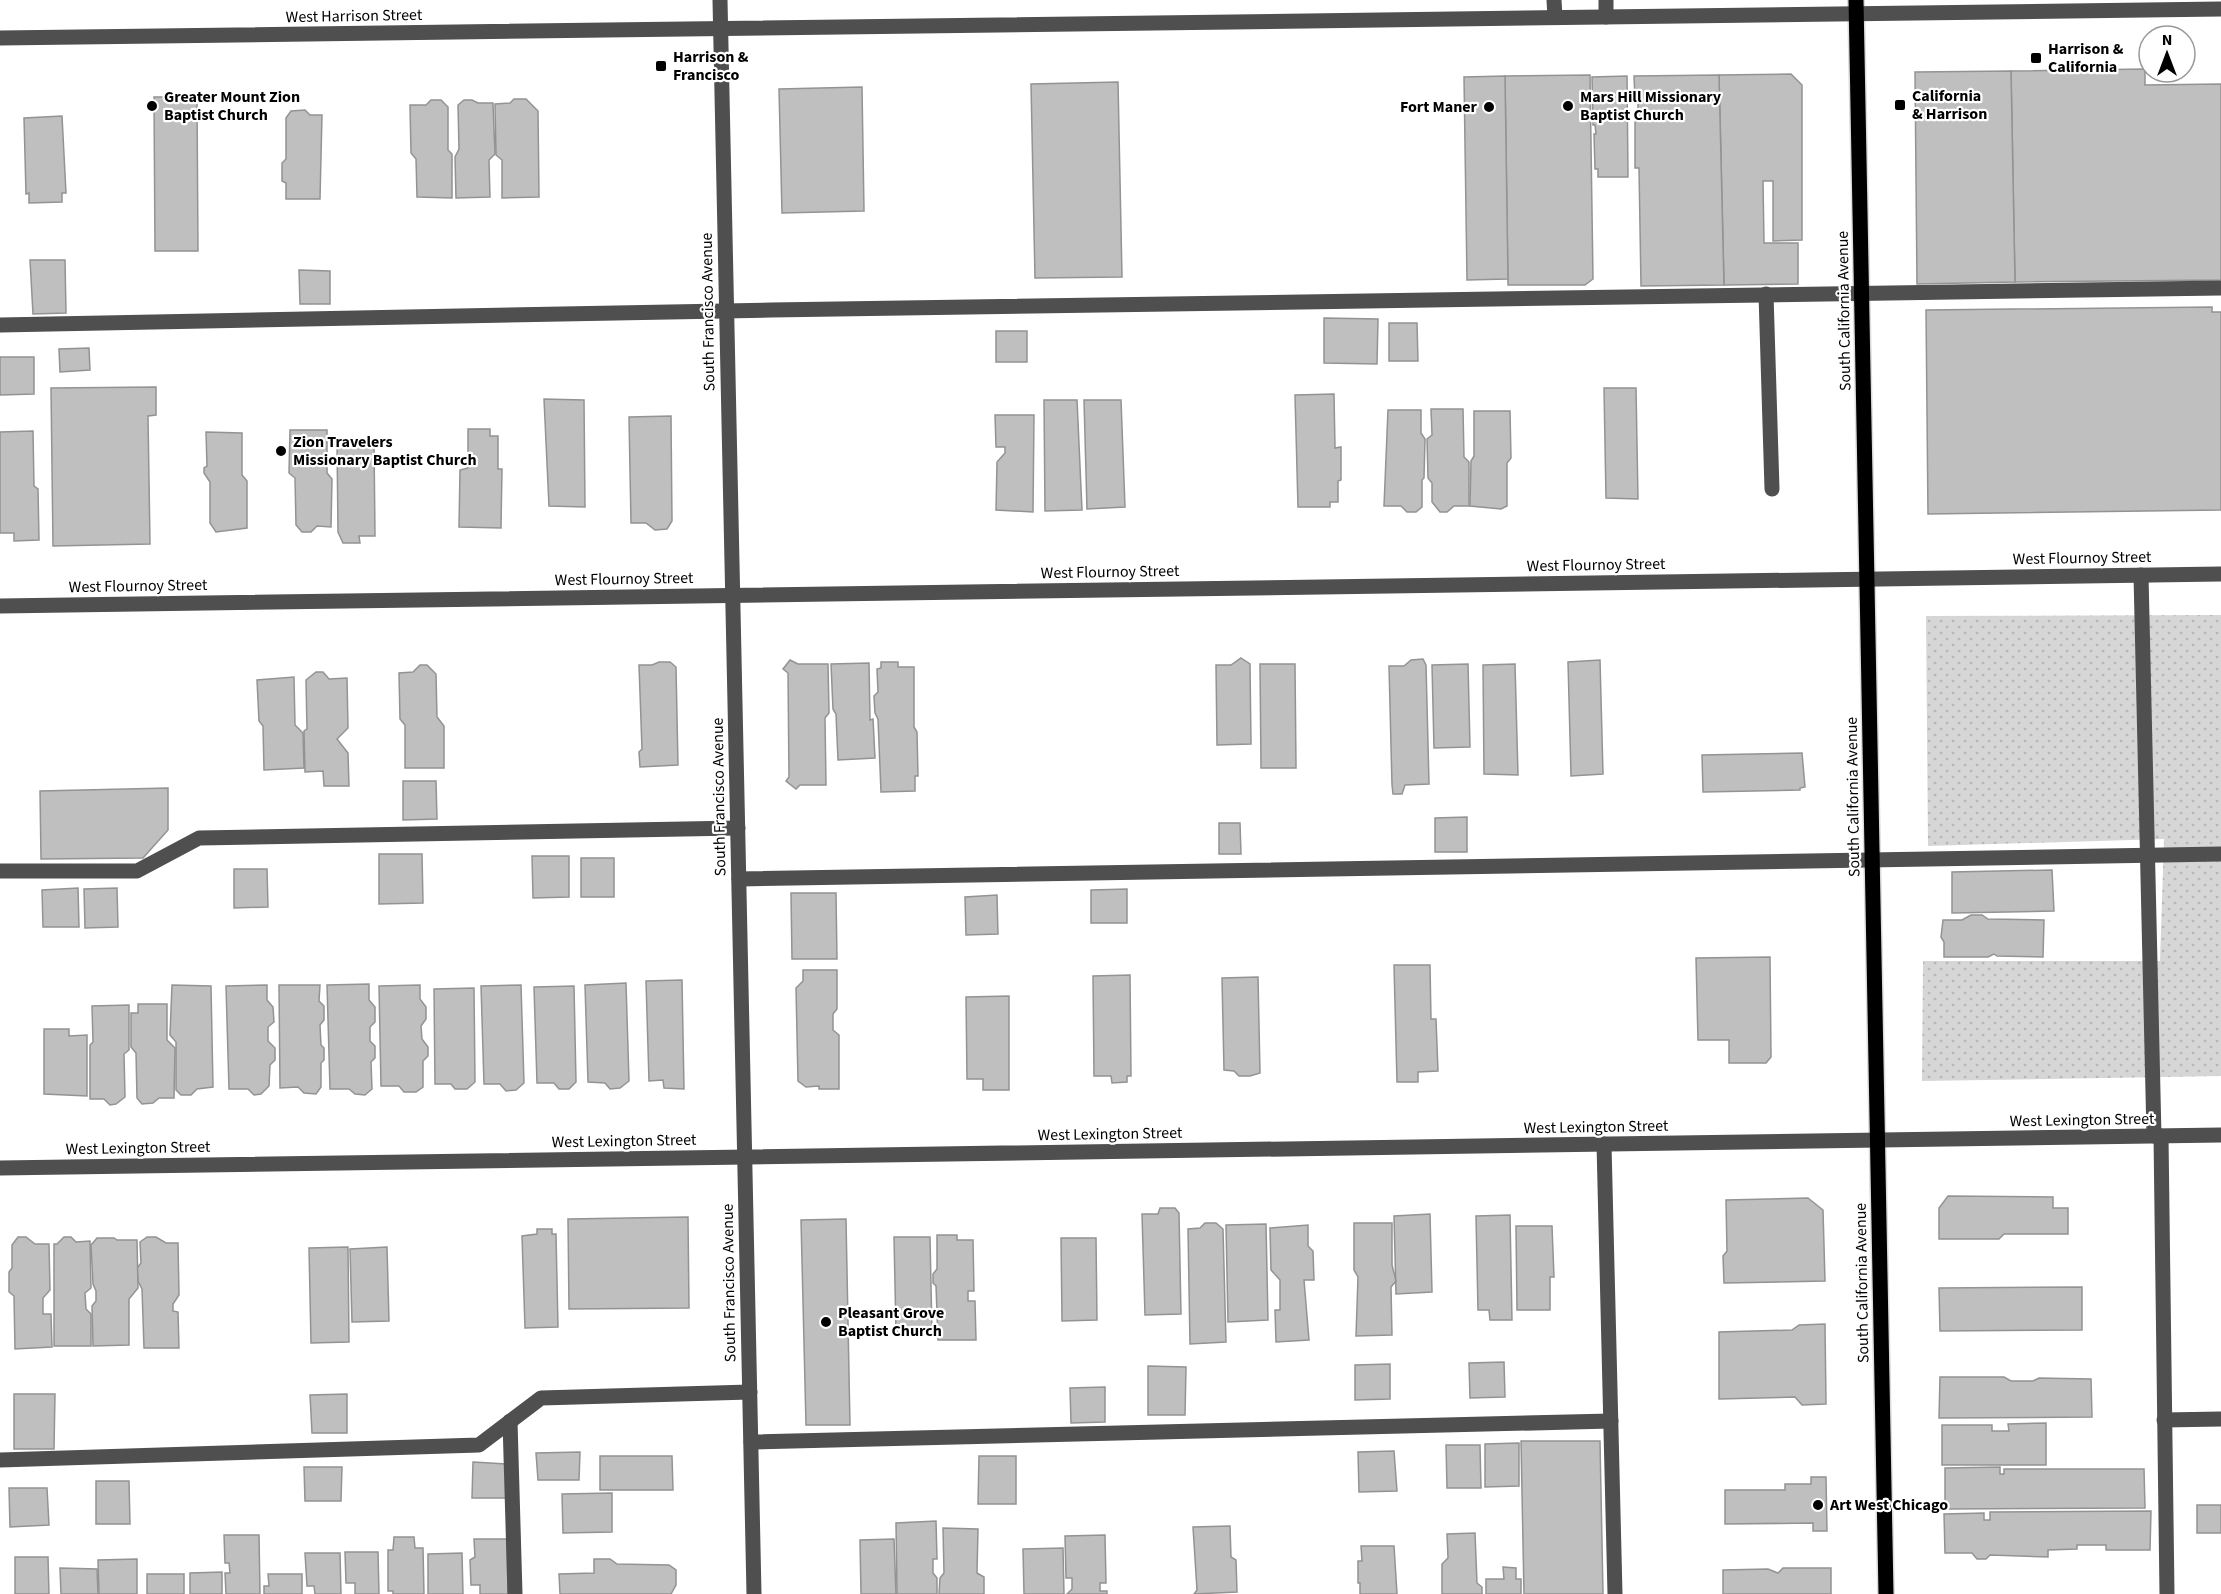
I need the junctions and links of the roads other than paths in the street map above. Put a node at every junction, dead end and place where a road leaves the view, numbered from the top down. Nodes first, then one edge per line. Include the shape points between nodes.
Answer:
1 (720, 0) edge
2 (1554, 0) edge
3 (1606, 0) edge
4 (2144, 5) edge
5 (1856, 7) edge
6 (2221, 9) edge
7 (1555, 17) junction
8 (1606, 17) junction
9 (720, 28) junction
10 (0, 38) edge
11 (2221, 288) edge
12 (1861, 292) junction
13 (1766, 294) junction
14 (726, 311) junction
15 (0, 325) edge
16 (1772, 489) dead end
17 (2221, 574) edge
18 (2141, 575) junction
19 (1867, 579) junction
20 (732, 595) junction
21 (0, 606) edge
22 (738, 828) junction
23 (2221, 854) edge
24 (2147, 855) junction
25 (1872, 859) junction
26 (0, 871) edge
27 (738, 879) junction
28 (2158, 1136) junction
29 (2221, 1136) edge
30 (1877, 1141) junction
31 (1604, 1144) junction
32 (745, 1157) junction
33 (0, 1168) edge
34 (750, 1392) junction
35 (2221, 1419) edge
36 (2164, 1420) junction
37 (510, 1421) junction
38 (1611, 1421) junction
39 (751, 1442) junction
40 (0, 1460) edge
41 (515, 1594) edge
42 (754, 1594) edge
43 (1616, 1594) edge
44 (1886, 1594) edge
45 (2167, 1594) edge

1 - 9 street, South Francisco Avenue
2 - 7 street
3 - 8 street
4 - 5 street, West Harrison Street
4 - 6 street, West Harrison Street
5 - 8 street, West Harrison Street
5 - 12 main road, South California Avenue
7 - 8 street, West Harrison Street
7 - 9 street, West Harrison Street
9 - 10 street, West Harrison Street
9 - 14 street, South Francisco Avenue
11 - 12 street
12 - 13 street
12 - 19 main road, South California Avenue
13 - 14 street
13 - 16 street
14 - 15 street
14 - 20 street, South Francisco Avenue
17 - 18 street, West Flournoy Street
18 - 19 street, West Flournoy Street
18 - 24 street
19 - 20 street, West Flournoy Street
19 - 25 main road, South California Avenue
20 - 21 street, West Flournoy Street
20 - 22 street, South Francisco Avenue
22 - 26 street via 199,838 137,870
22 - 27 street, South Francisco Avenue
23 - 24 street
24 - 25 street
24 - 28 street
25 - 27 street
25 - 30 main road, South California Avenue
27 - 32 street, South Francisco Avenue
28 - 29 street, West Lexington Street
28 - 30 street, West Lexington Street
28 - 36 street
30 - 31 street, West Lexington Street
30 - 44 main road, South California Avenue
31 - 32 street, West Lexington Street
31 - 38 street
32 - 33 street, West Lexington Street
32 - 34 street, South Francisco Avenue
34 - 37 street via 541,1398
34 - 39 street, South Francisco Avenue
35 - 36 street
36 - 45 street
37 - 40 street via 479,1445
37 - 41 street
38 - 39 street
38 - 43 street
39 - 42 street, South Francisco Avenue

